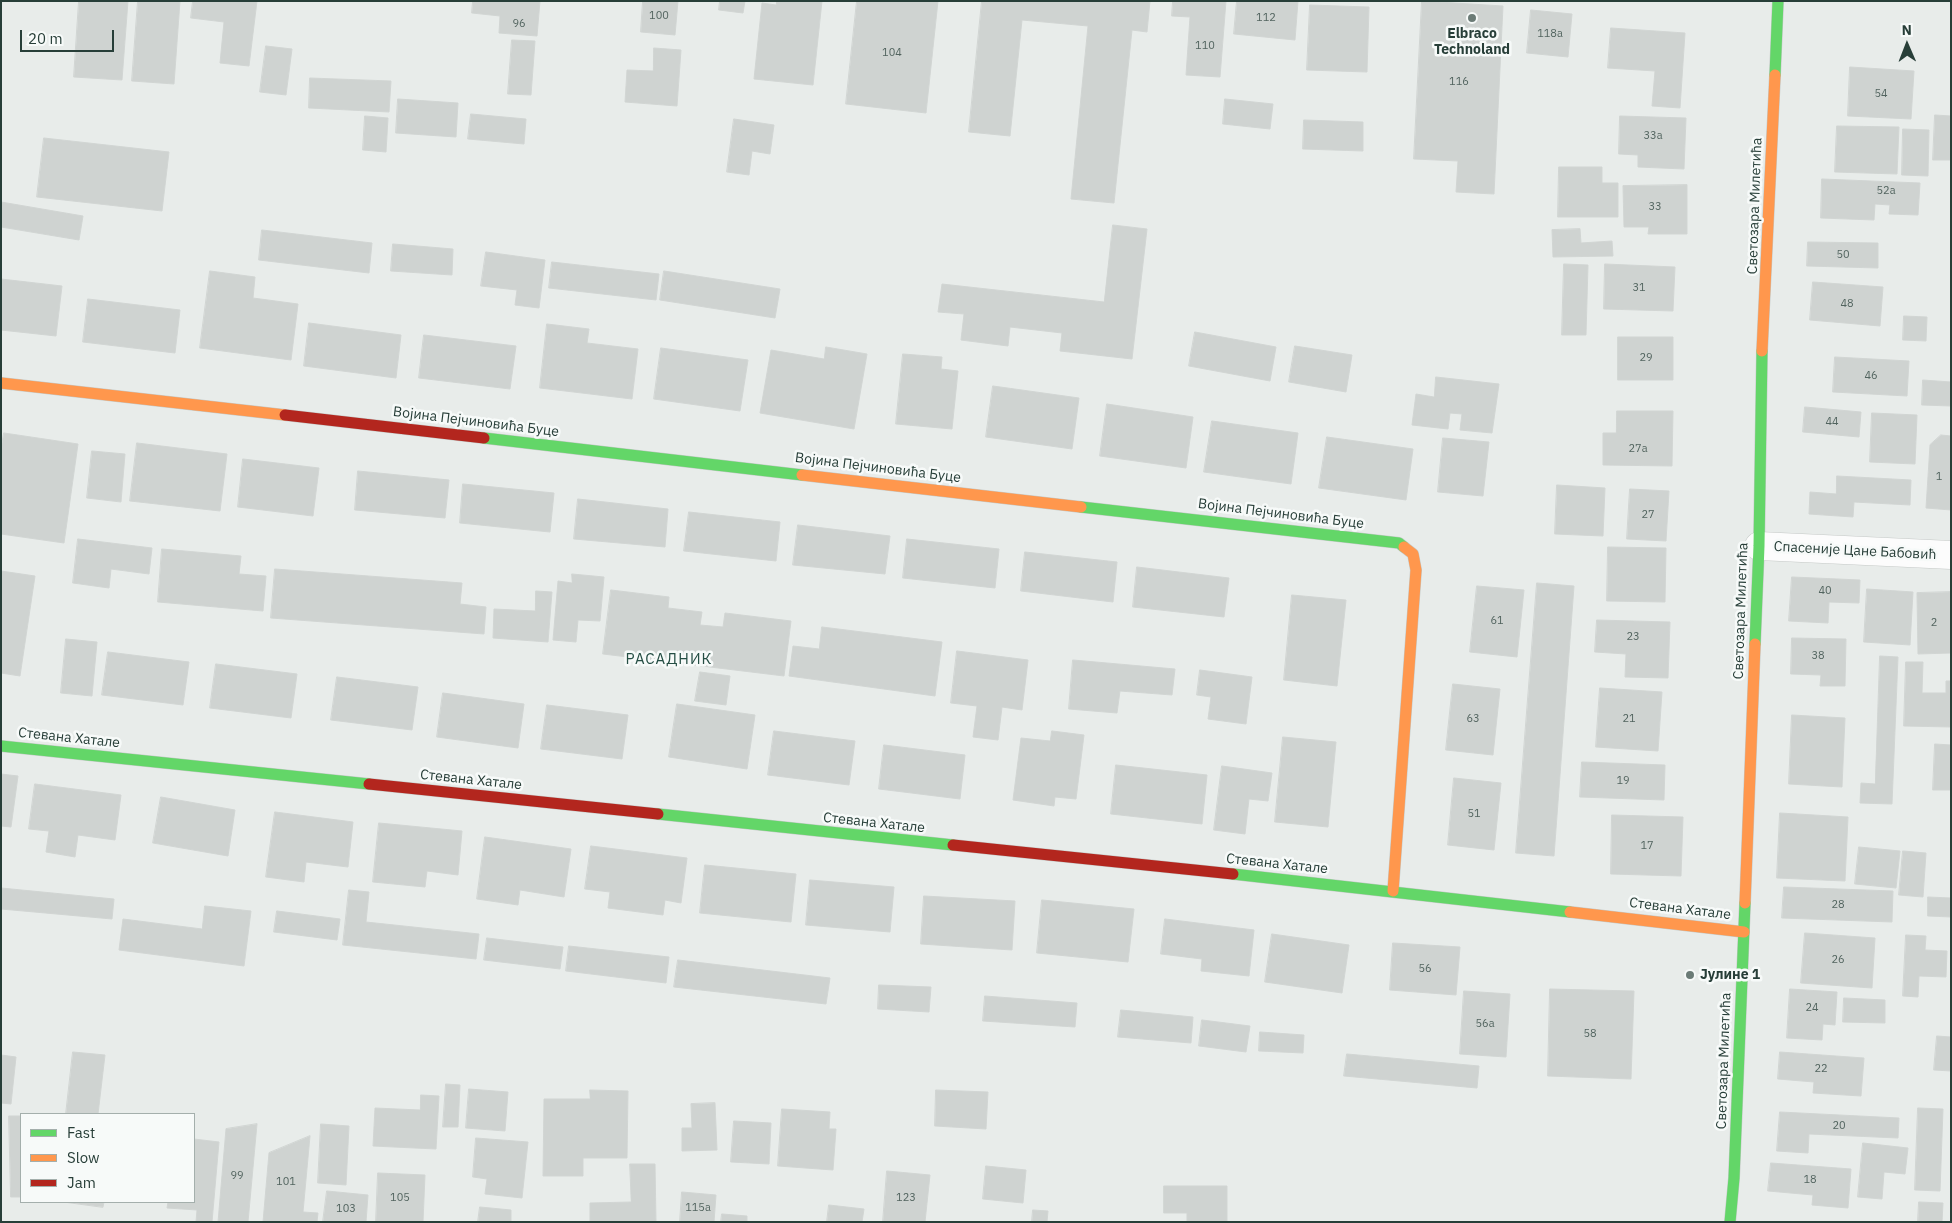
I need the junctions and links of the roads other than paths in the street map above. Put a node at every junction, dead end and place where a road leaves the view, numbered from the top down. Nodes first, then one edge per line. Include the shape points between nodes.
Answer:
1 (1778, 1) edge
2 (1, 383) edge
3 (1759, 546) junction
4 (1951, 555) edge
5 (1, 746) edge
6 (1393, 891) junction
7 (1744, 932) junction
8 (1730, 1222) edge

1 - 3 street, Светозара Милетића via 1761,366
2 - 6 street, Војина Пејчиновића Буце via 1399,542 1412,554 1416,570
3 - 4 street, Спасеније Цане Бабовић
3 - 7 street, Светозара Милетића
5 - 6 street, Стевана Хатале
6 - 7 street, Стевана Хатале
7 - 8 street, Светозара Милетића

